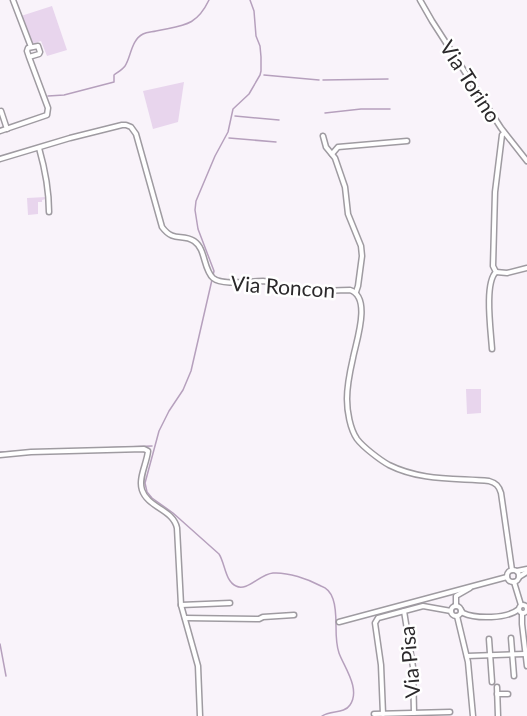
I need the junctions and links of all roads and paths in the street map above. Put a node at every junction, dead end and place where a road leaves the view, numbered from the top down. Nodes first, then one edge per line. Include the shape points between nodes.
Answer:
1 (13, 0) edge
2 (420, 0) edge
3 (31, 47) junction
4 (29, 57) junction
5 (1, 111) edge
6 (7, 129) junction
7 (0, 131) edge
8 (504, 133) junction
9 (323, 136) dead end
10 (407, 141) dead end
11 (39, 148) junction
12 (332, 154) junction
13 (0, 159) edge
14 (527, 161) edge
15 (49, 212) dead end
16 (527, 268) edge
17 (496, 272) junction
18 (356, 292) junction
19 (492, 349) dead end
20 (0, 455) edge
21 (514, 571) junction
22 (527, 571) edge
23 (507, 577) junction
24 (519, 577) junction
25 (514, 582) junction
26 (473, 586) junction
27 (230, 603) dead end
28 (181, 605) junction
29 (456, 606) junction
30 (520, 607) junction
31 (527, 608) edge
32 (461, 610) junction
33 (404, 611) junction
34 (451, 611) junction
35 (522, 614) junction
36 (294, 615) dead end
37 (458, 616) junction
38 (184, 618) junction
39 (339, 622) dead end
40 (511, 638) dead end
41 (489, 639) dead end
42 (512, 654) junction
43 (525, 654) junction
44 (490, 655) junction
45 (467, 656) junction
46 (527, 665) edge
47 (514, 676) dead end
48 (492, 682) dead end
49 (496, 687) dead end
50 (497, 694) junction
51 (508, 694) dead end
52 (450, 712) dead end
53 (414, 713) junction
54 (374, 714) dead end
55 (383, 714) junction
56 (200, 716) edge
57 (473, 716) edge
58 (498, 716) edge

1 - 3 street
2 - 8 street, Via Torino
3 - 4 street via 27,49
3 - 4 street via 38,46 40,52
4 - 6 street via 48,108 47,115
5 - 6 street
6 - 7 street
8 - 14 street
8 - 17 street, Via Torino via 495,192
9 - 12 street
10 - 12 street via 338,147
11 - 13 street, Via Roncon
11 - 15 street
11 - 18 street, Via Roncon via 126,124 131,126 162,227 172,236 198,244 212,277 224,282 265,281 292,290
12 - 18 street via 361,246
16 - 17 street
17 - 19 street, Via Torino via 490,283
18 - 21 street, Via Roncon via 361,328 347,401 357,439 382,460 428,478 498,486
20 - 28 street via 144,449 148,452 142,489 176,523
21 - 22 street
21 - 23 street via 508,572
21 - 24 street, Via Roncon
22 - 24 street
23 - 25 street
23 - 26 street
24 - 25 street
25 - 30 street
26 - 29 street via 456,596
26 - 39 street
27 - 28 street
28 - 38 street
29 - 32 street
29 - 34 street
30 - 31 street
30 - 32 street via 510,614 476,617
30 - 35 street
31 - 35 street
32 - 37 street
33 - 34 street via 423,606
33 - 53 street, Via Pisa
33 - 55 street via 378,618 375,623
34 - 37 street
35 - 43 street
36 - 38 street via 263,616 259,620
37 - 45 street
38 - 56 street via 198,666
40 - 42 street
41 - 44 street
42 - 43 street
42 - 44 street
42 - 47 street
43 - 46 street
44 - 45 street
44 - 48 street
45 - 57 street
49 - 50 street
50 - 51 street
50 - 58 street
52 - 53 street
53 - 55 street
54 - 55 street

